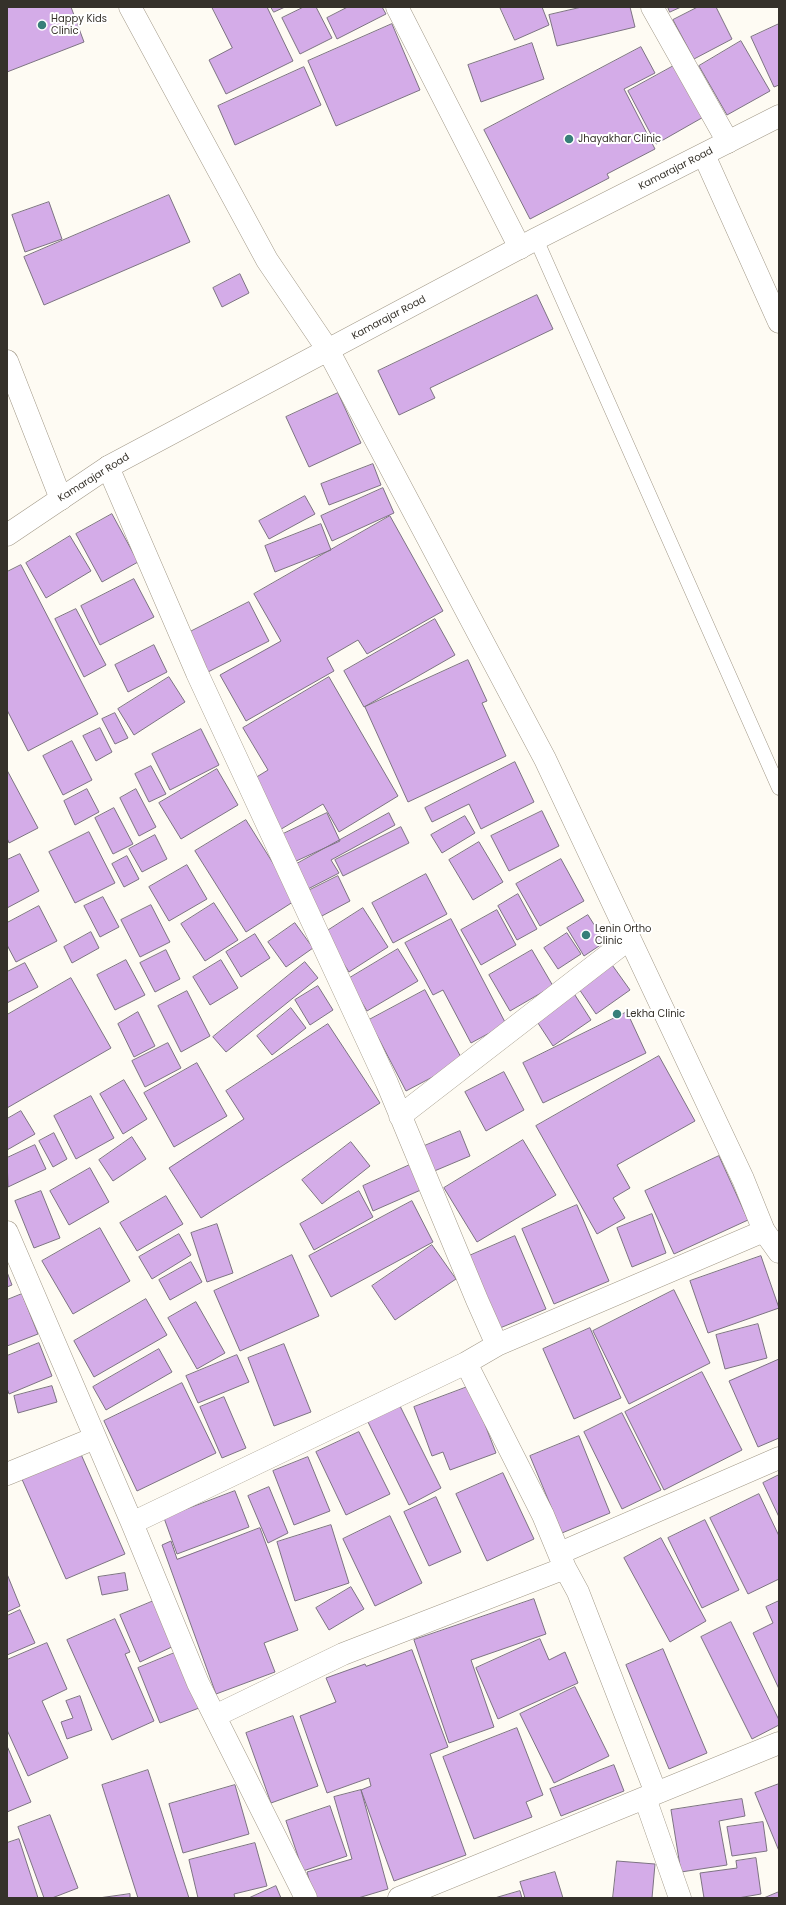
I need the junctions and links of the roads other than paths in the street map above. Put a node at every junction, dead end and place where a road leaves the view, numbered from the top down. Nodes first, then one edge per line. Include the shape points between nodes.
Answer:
1 (130, 7) edge
2 (397, 7) edge
3 (652, 7) edge
4 (779, 116) edge
5 (728, 142) junction
6 (704, 155) junction
7 (528, 244) junction
8 (779, 322) edge
9 (328, 350) junction
10 (7, 361) edge
11 (108, 467) junction
12 (61, 499) junction
13 (7, 535) edge
14 (779, 788) edge
15 (630, 939) junction
16 (400, 1116) junction
17 (764, 1231) junction
18 (7, 1232) edge
19 (779, 1252) edge
20 (497, 1345) junction
21 (466, 1363) junction
22 (95, 1438) junction
23 (779, 1458) edge
24 (7, 1474) edge
25 (132, 1523) junction
26 (563, 1561) junction
27 (215, 1716) junction
28 (779, 1743) edge
29 (651, 1796) junction
30 (306, 1898) edge
31 (399, 1898) edge
32 (680, 1898) edge

1 - 9 street via 267,260
2 - 7 street
3 - 5 street
4 - 5 street, Kamarajar Road
5 - 6 street, Kamarajar Road
6 - 7 street, Kamarajar Road
6 - 8 street
7 - 9 street, Kamarajar Road
7 - 14 lane
9 - 11 street, Kamarajar Road
9 - 15 street via 545,759
10 - 12 street
11 - 12 street, Kamarajar Road
11 - 16 street via 197,673
12 - 13 street, Kamarajar Road
15 - 16 street
15 - 17 street via 743,1179
16 - 20 street
17 - 19 street
17 - 20 street
18 - 22 street
20 - 21 street
21 - 25 street
21 - 26 street
22 - 24 street
22 - 25 street
23 - 26 street
25 - 27 street via 198,1683
26 - 27 street via 343,1654
26 - 29 street via 578,1592
27 - 30 street
28 - 29 street
29 - 31 street
29 - 32 street

